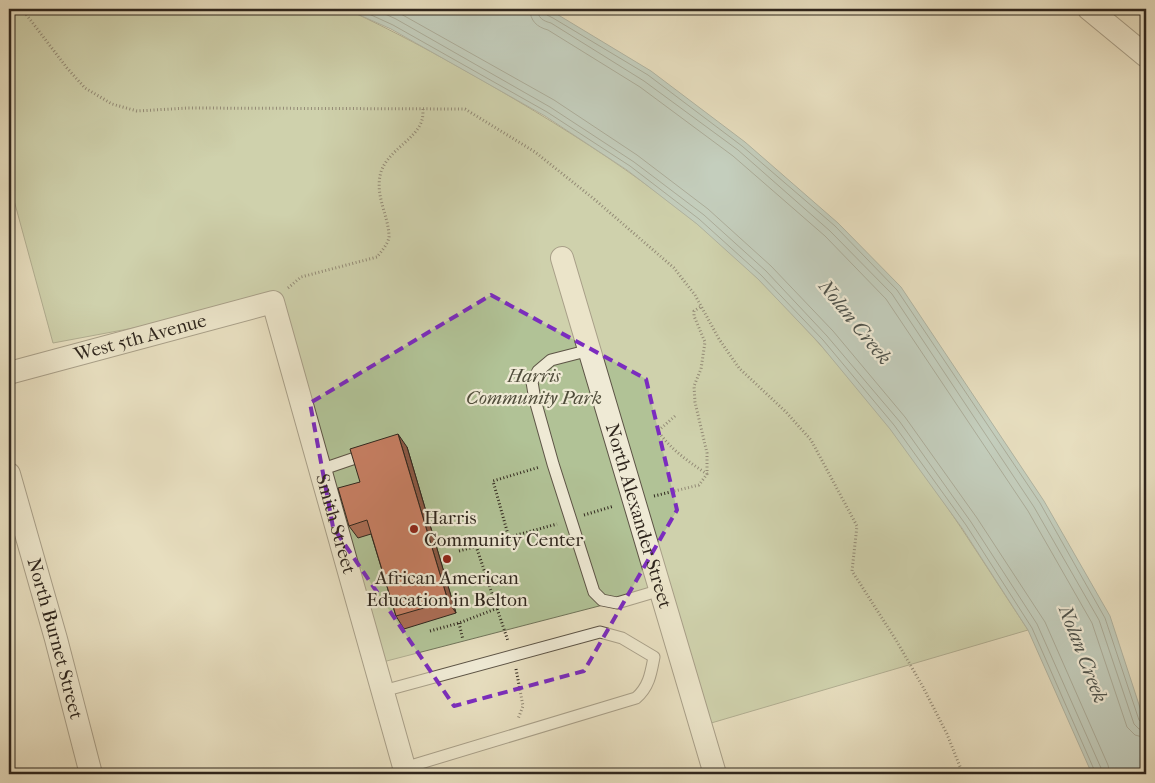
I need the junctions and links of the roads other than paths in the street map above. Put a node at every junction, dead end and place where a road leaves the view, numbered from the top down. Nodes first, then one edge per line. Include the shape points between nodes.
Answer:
1 (1089, 9) edge
2 (1146, 56) edge
3 (562, 258) dead end
4 (273, 302) joint
5 (590, 350) junction
6 (9, 373) edge
7 (380, 450) edge
8 (320, 470) junction
9 (9, 474) edge
10 (661, 590) junction
11 (666, 654) junction
12 (382, 692) junction
13 (405, 771) edge
14 (91, 774) edge
15 (715, 774) edge

1 - 2 street
3 - 5 street, North Alexander Street
4 - 6 street, West 5th Avenue
4 - 8 street, Smith Street
5 - 10 street, North Alexander Street
5 - 10 lane via 551,360 538,370 532,382 553,464 594,592 602,600 617,603
7 - 8 lane
8 - 12 street, Smith Street
9 - 14 street, North Burnet Street
10 - 11 street, North Alexander Street
11 - 12 lane via 600,632
11 - 13 lane via 650,676 644,691 636,698
11 - 15 street, North Alexander Street
12 - 13 street, Smith Street

